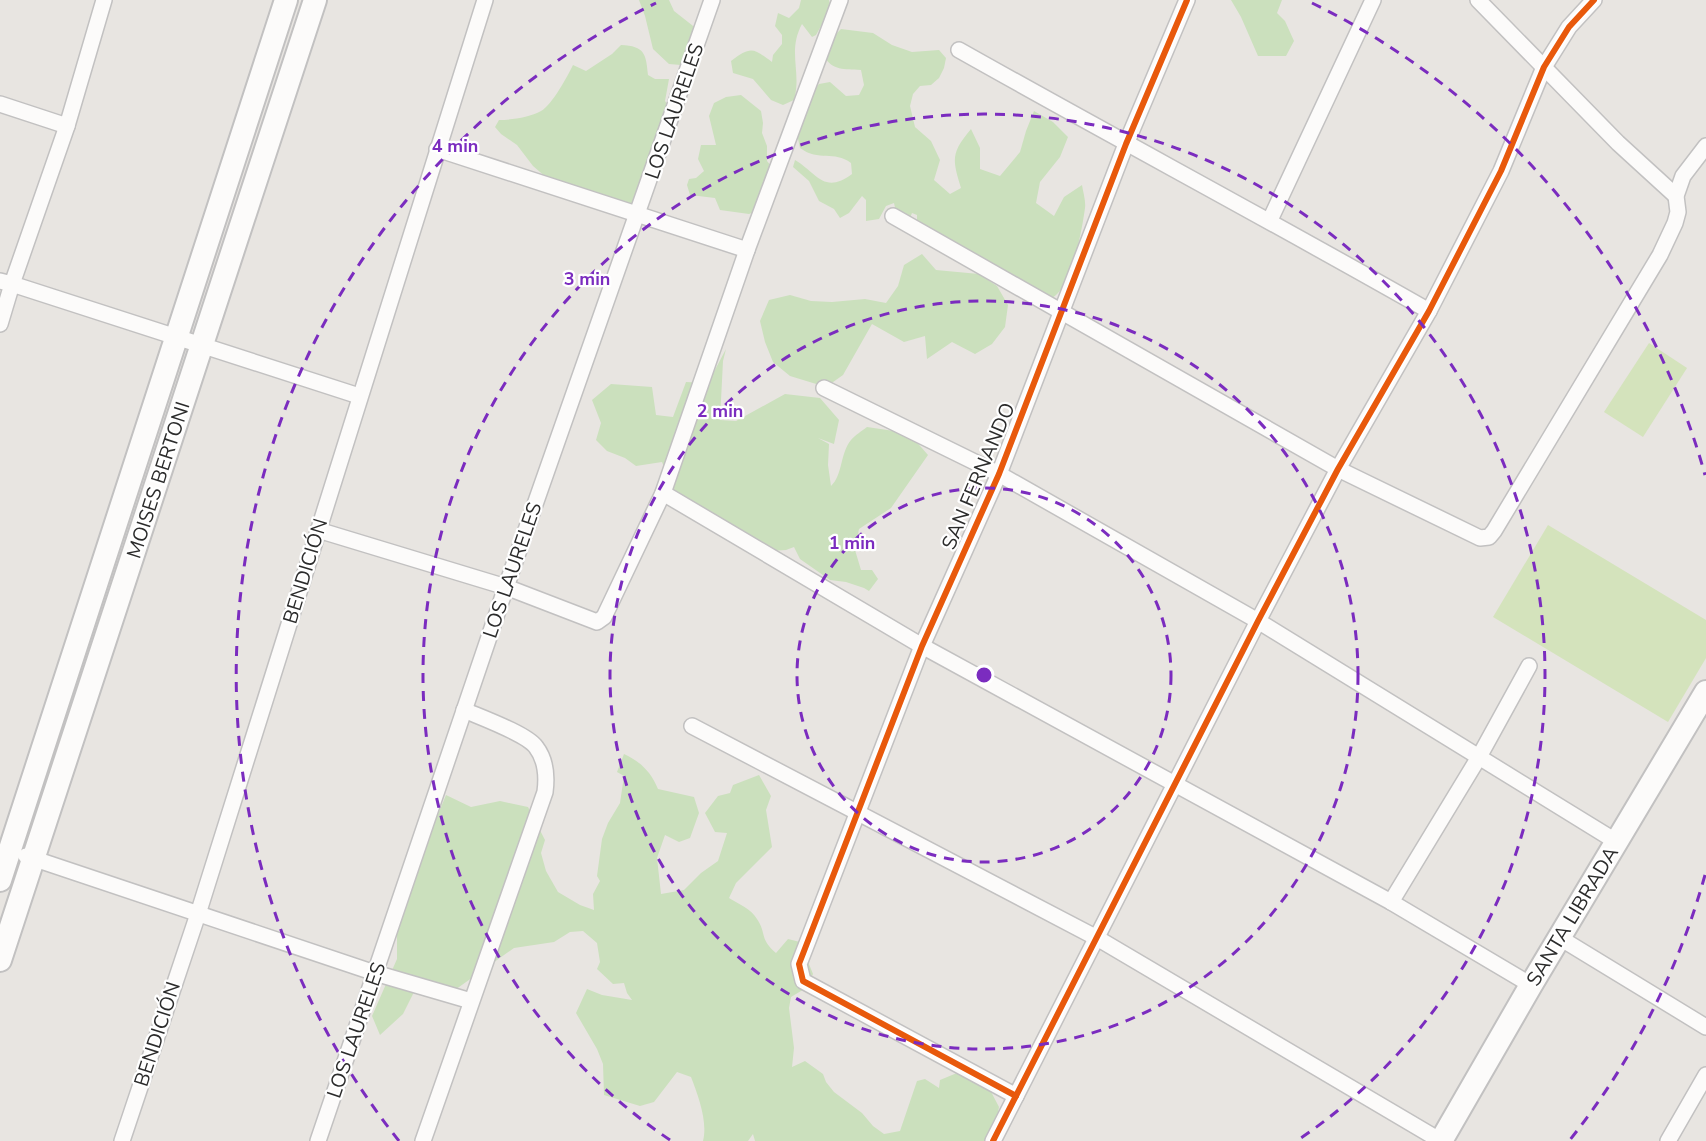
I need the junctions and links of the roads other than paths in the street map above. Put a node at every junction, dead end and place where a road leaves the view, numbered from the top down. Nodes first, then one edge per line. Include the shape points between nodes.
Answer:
1 (104, 0) edge
2 (286, 0) edge
3 (315, 0) edge
4 (485, 0) edge
5 (712, 0) edge
6 (840, 0) edge
7 (1187, 0) edge
8 (1373, 0) edge
9 (1478, 0) edge
10 (1594, 0) edge
11 (959, 50) dead end
12 (1544, 67) junction
13 (0, 105) edge
14 (67, 126) junction
15 (1126, 144) junction
16 (1706, 146) edge
17 (437, 149) junction
18 (1676, 196) junction
19 (638, 214) junction
20 (892, 216) dead end
21 (1270, 220) junction
22 (747, 250) junction
23 (6, 283) edge
24 (1429, 311) junction
25 (1062, 312) junction
26 (0, 324) edge
27 (177, 338) junction
28 (201, 346) junction
29 (824, 388) dead end
30 (359, 396) junction
31 (1338, 469) junction
32 (999, 474) junction
33 (663, 493) junction
34 (318, 530) junction
35 (506, 587) junction
36 (1258, 621) junction
37 (922, 646) junction
38 (1529, 666) dead end
39 (1706, 692) edge
40 (464, 710) junction
41 (692, 726) dead end
42 (1479, 757) junction
43 (1175, 783) junction
44 (857, 813) junction
45 (1617, 842) junction
46 (5, 849) edge
47 (34, 859) junction
48 (0, 880) edge
49 (1391, 902) junction
50 (198, 914) junction
51 (1097, 938) junction
52 (1560, 938) junction
53 (0, 960) edge
54 (375, 973) junction
55 (1531, 985) junction
56 (471, 1001) junction
57 (1706, 1027) edge
58 (1706, 1075) edge
59 (1016, 1096) junction
60 (122, 1141) edge
61 (318, 1141) edge
62 (423, 1141) edge
63 (993, 1141) edge
64 (1441, 1141) edge
65 (1668, 1141) edge

1 - 14 street
2 - 27 street, MOISES BERTONI
3 - 28 street, MOISES BERTONI
4 - 17 street, BENDICIÓN
5 - 19 street, LOS LAURELES
6 - 22 street
7 - 15 street, SAN FERNANDO
8 - 21 street
9 - 12 street
10 - 12 street via 1569,27
11 - 15 street
12 - 18 street
12 - 24 street via 1501,171
13 - 14 street
14 - 23 street
15 - 21 street
15 - 25 street, SAN FERNANDO
16 - 18 street via 1683,176
17 - 19 street
17 - 30 street, BENDICIÓN
18 - 31 street via 1675,223 1660,255 1489,537 1480,538
19 - 22 street
19 - 35 street, LOS LAURELES
20 - 25 street
21 - 24 street
22 - 33 street
23 - 26 street
23 - 27 street
24 - 31 street
25 - 31 street
25 - 32 street, SAN FERNANDO
27 - 28 street
27 - 46 street, MOISES BERTONI
28 - 30 street
28 - 47 street, MOISES BERTONI
29 - 32 street
30 - 34 street, BENDICIÓN
31 - 36 street
32 - 36 street
32 - 37 street, SAN FERNANDO
33 - 35 street via 604,617 597,622
33 - 37 street
34 - 35 street
34 - 50 street, BENDICIÓN
35 - 40 street, LOS LAURELES
36 - 42 street
36 - 43 street
37 - 43 street
37 - 44 street, SAN FERNANDO
38 - 42 street
39 - 45 street, SANTA LIBRADA
40 - 54 street, LOS LAURELES
40 - 56 street via 509,729 536,746 547,772 545,792
41 - 44 street
42 - 45 street
42 - 49 street
43 - 49 street
43 - 51 street
44 - 51 street
44 - 59 street, SAN FERNANDO via 799,964 803,981
45 - 52 street, SANTA LIBRADA
46 - 47 street
46 - 48 street, MOISES BERTONI
47 - 50 street
47 - 53 street, MOISES BERTONI
49 - 55 street
50 - 54 street
50 - 60 street, BENDICIÓN
51 - 59 street
51 - 64 street
52 - 55 street, SANTA LIBRADA
52 - 57 street
54 - 56 street
54 - 61 street, LOS LAURELES
55 - 64 street, SANTA LIBRADA
56 - 62 street
58 - 65 street
59 - 63 street

